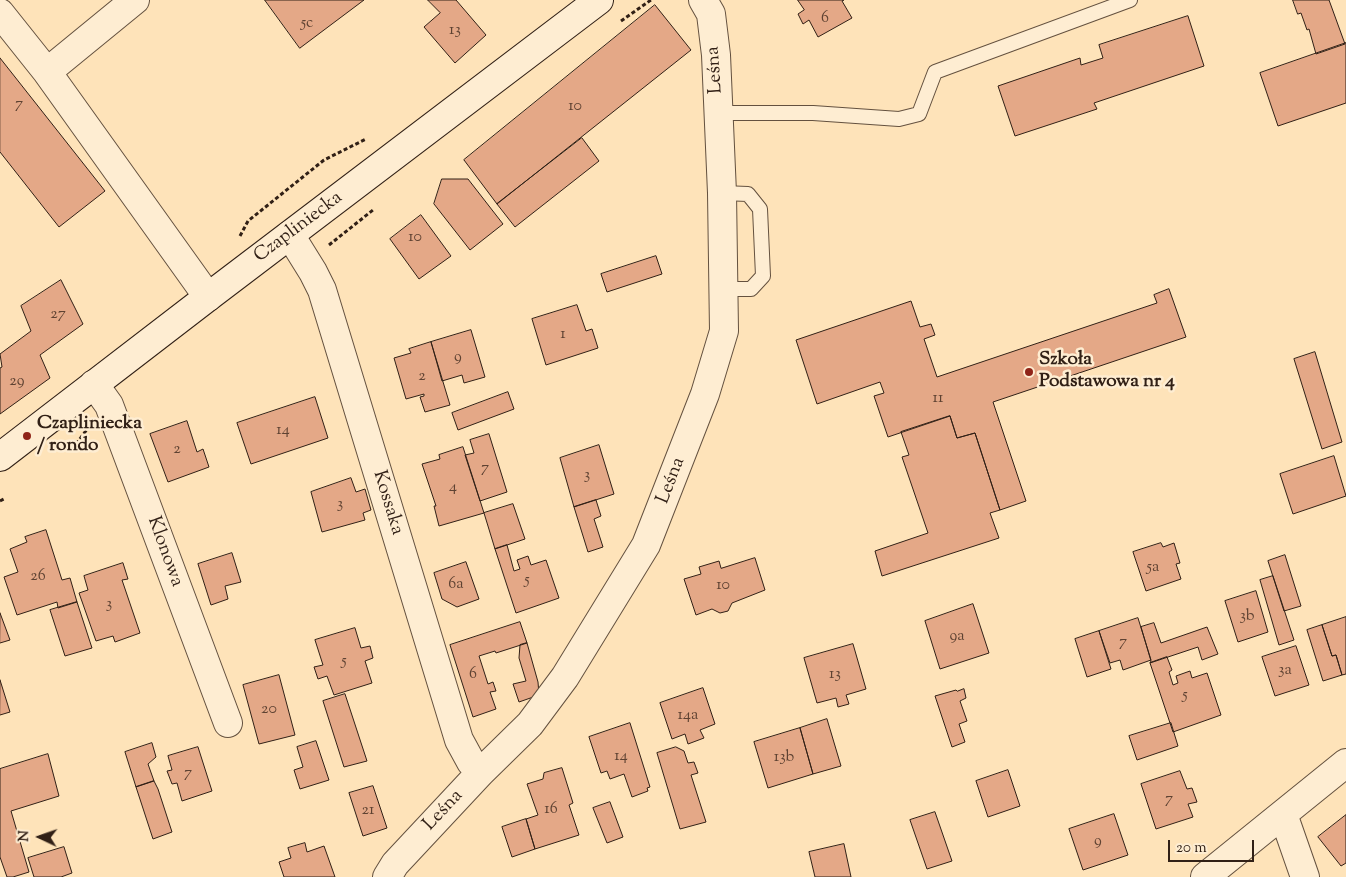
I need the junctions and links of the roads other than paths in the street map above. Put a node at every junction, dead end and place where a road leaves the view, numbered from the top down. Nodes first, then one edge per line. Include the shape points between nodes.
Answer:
1 (135, 0) edge
2 (599, 0) edge
3 (703, 0) edge
4 (1130, 0) edge
5 (0, 13) edge
6 (47, 72) junction
7 (718, 113) junction
8 (722, 193) junction
9 (290, 234) junction
10 (724, 289) junction
11 (208, 296) junction
12 (94, 384) junction
13 (0, 457) edge
14 (228, 723) dead end
15 (1346, 763) edge
16 (481, 772) junction
17 (1283, 814) junction
18 (387, 877) edge
19 (1205, 877) edge
20 (1305, 877) edge

1 - 6 street
2 - 9 street, Czapliniecka
3 - 7 street, Leśna via 711,14
4 - 7 lane via 935,72 919,114 899,119
5 - 6 street
6 - 11 street
7 - 8 street, Leśna
8 - 10 street, Leśna
8 - 10 lane via 748,194 760,209 763,276 751,289
9 - 11 street, Czapliniecka
9 - 16 street, Kossaka via 322,290 459,740 471,762
10 - 16 street, Leśna via 724,330 708,385 646,546 565,677 530,724
11 - 12 street, Czapliniecka
12 - 13 street, Czapliniecka
12 - 14 street, Klonowa via 109,405
15 - 17 street
16 - 18 street, Leśna via 395,864
17 - 19 street
17 - 20 street

